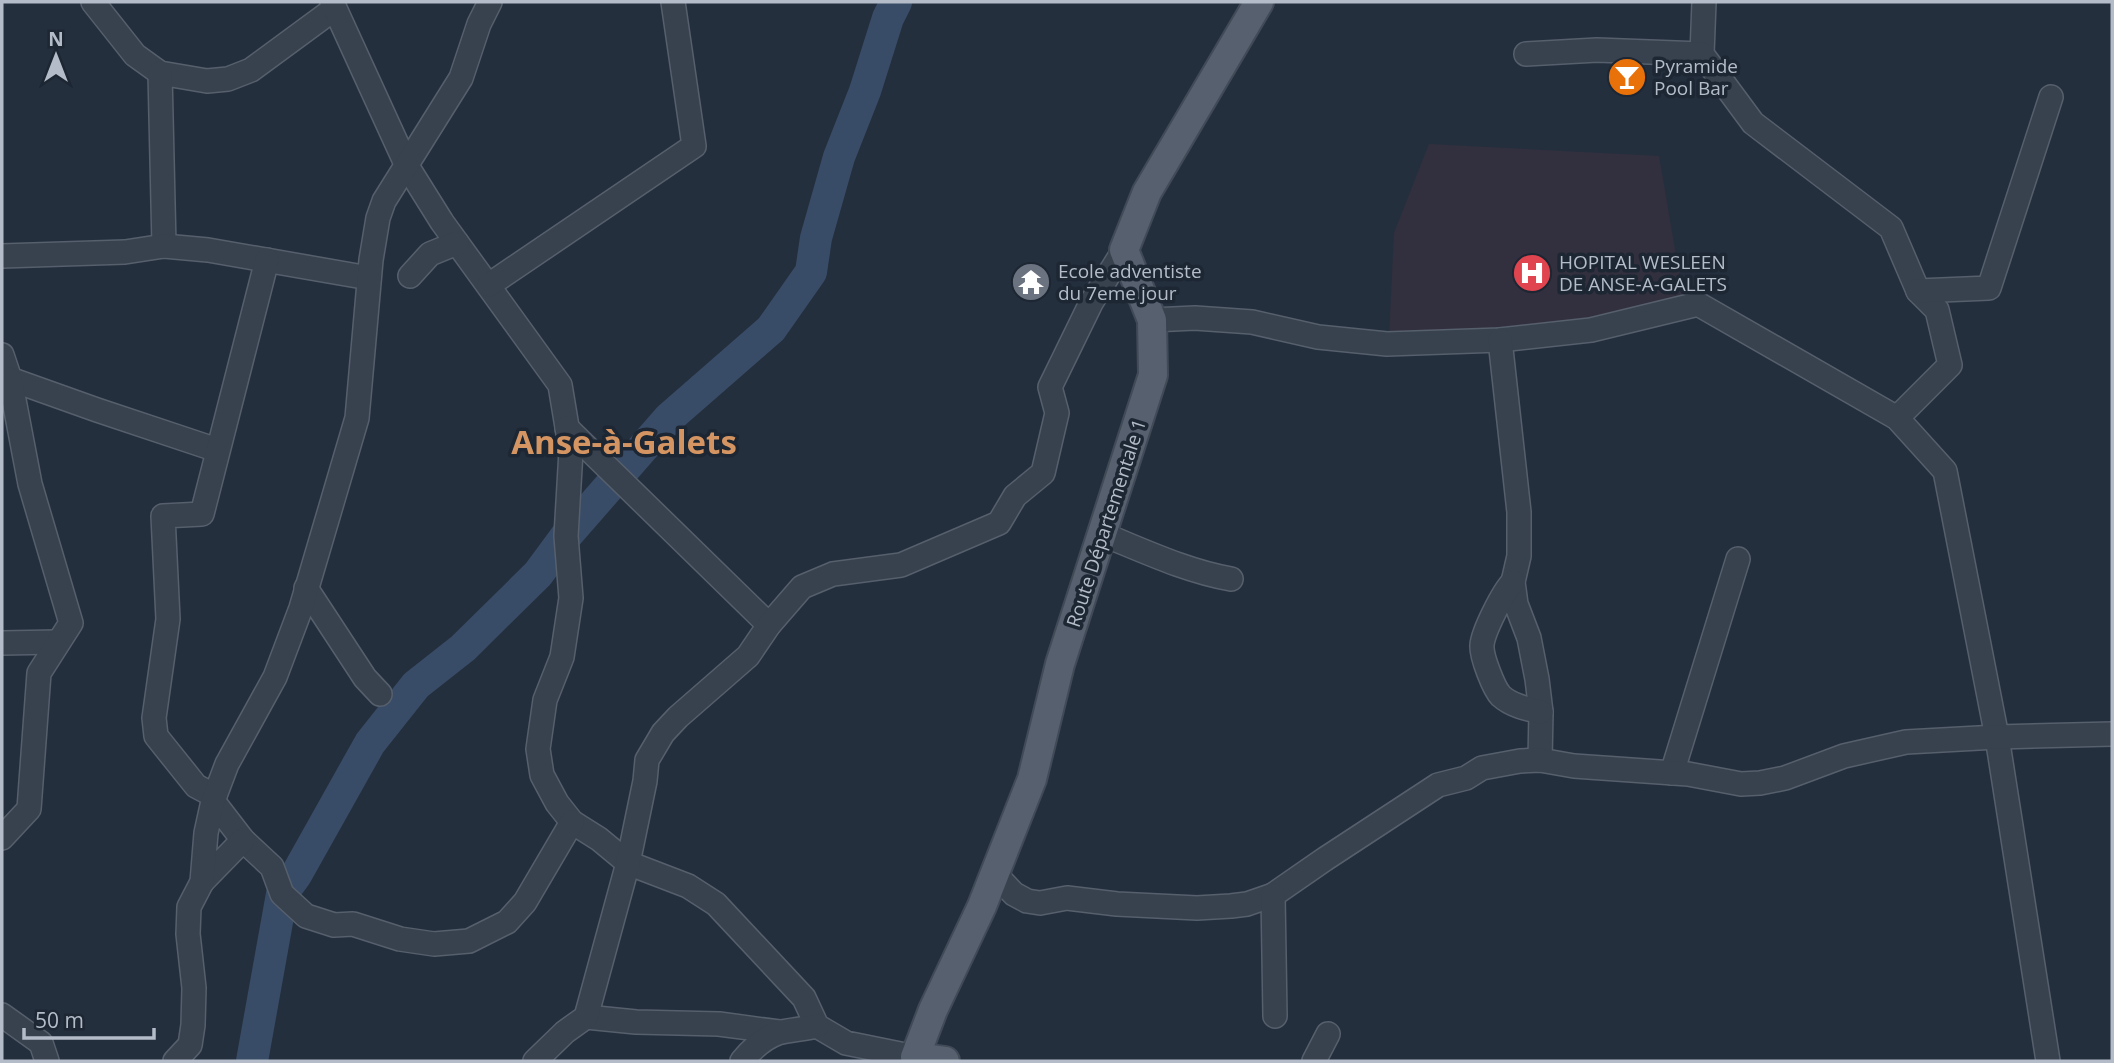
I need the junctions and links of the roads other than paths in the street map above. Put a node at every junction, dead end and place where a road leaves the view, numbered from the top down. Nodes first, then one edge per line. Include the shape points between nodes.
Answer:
1 (93, 2) edge
2 (490, 2) edge
3 (673, 2) edge
4 (1259, 2) edge
5 (1704, 2) edge
6 (333, 5) edge
7 (1526, 54) dead end
8 (1702, 54) junction
9 (160, 73) junction
10 (2051, 97) dead end
11 (407, 166) junction
12 (457, 243) junction
13 (164, 246) junction
14 (1124, 250) junction
15 (2, 256) edge
16 (267, 260) junction
17 (410, 276) dead end
18 (369, 278) junction
19 (489, 285) junction
20 (1918, 290) junction
21 (1152, 320) junction
22 (1500, 340) junction
23 (2, 355) edge
24 (10, 379) junction
25 (1897, 418) junction
26 (567, 428) junction
27 (218, 450) junction
28 (1102, 534) junction
29 (1738, 559) dead end
30 (1231, 579) dead end
31 (1513, 582) junction
32 (306, 588) junction
33 (769, 625) junction
34 (58, 642) junction
35 (2, 643) edge
36 (380, 694) dead end
37 (1541, 712) junction
38 (2112, 734) edge
39 (1997, 737) junction
40 (1539, 760) junction
41 (1672, 773) junction
42 (214, 799) junction
43 (572, 822) junction
44 (2, 838) edge
45 (243, 841) junction
46 (628, 863) junction
47 (995, 874) junction
48 (202, 882) junction
49 (1273, 895) junction
50 (2, 1015) edge
51 (1275, 1016) dead end
52 (586, 1017) junction
53 (817, 1026) junction
54 (779, 1032) junction
55 (1328, 1034) dead end
56 (915, 1057) junction
57 (47, 1061) edge
58 (175, 1061) edge
59 (535, 1061) edge
60 (742, 1061) edge
61 (945, 1061) edge
62 (1314, 1061) edge
63 (2048, 1061) edge

1 - 9 street via 135,55
2 - 11 street via 461,78
3 - 19 street via 694,146
4 - 14 main road via 1147,192
5 - 8 street
6 - 9 street via 251,70 228,79 207,80
6 - 11 street
7 - 8 street via 1597,50
8 - 20 street via 1753,123 1891,228
9 - 13 street
10 - 20 street via 1989,288
11 - 12 street
11 - 18 street via 378,218
12 - 17 street via 430,254
12 - 19 street
13 - 15 street via 125,252
13 - 16 street
14 - 21 main road, Route Départementale 1
14 - 33 street via 1091,303 1050,387 1057,413 1043,473 1014,496 999,523 901,565 833,574 803,587
16 - 18 street
16 - 27 street
18 - 32 street via 357,418
19 - 26 street via 561,385
20 - 25 street via 1937,310 1950,365
21 - 22 street via 1252,322 1318,337 1387,344
21 - 28 main road, Route Départementale 1 via 1153,374
22 - 25 street via 1591,330 1698,304
22 - 31 street via 1519,512 1519,556
23 - 24 street
24 - 27 street
24 - 34 street via 30,484 71,623
25 - 39 street via 1945,471
26 - 33 street
26 - 43 street via 570,598 562,657 545,700 538,749 542,775
27 - 42 street via 202,514 163,516 167,619 154,718 156,736 164,748
28 - 30 street
28 - 47 main road, Route Départementale 1 via 1060,664 1032,779
29 - 41 street
31 - 37 street via 1529,638
31 - 37 street via 1505,590 1482,645 1500,695 1519,707
32 - 36 street
32 - 42 street via 275,677 227,764
33 - 46 street via 748,656 663,733 647,760
34 - 35 street
34 - 44 street via 39,673 29,809
37 - 40 street
38 - 39 street
39 - 41 street via 1906,742 1760,783
39 - 63 street
40 - 41 street
40 - 49 street via 1482,768 1466,778 1438,785
42 - 45 street
42 - 48 street
43 - 45 street via 525,902 507,922 469,941 434,944 306,916 282,894 272,867
43 - 46 street
45 - 48 street
46 - 52 street
46 - 53 street via 688,886 716,904 804,998
47 - 49 street via 1014,894 1040,903 1067,898 1197,908 1247,904
47 - 56 main road, Route Départementale 1
48 - 58 street via 189,907 194,988 190,1045
49 - 51 street
50 - 57 street via 41,1042
52 - 54 street
52 - 59 street
53 - 54 street
53 - 56 street via 846,1042
54 - 60 street
55 - 62 street
56 - 61 main road

